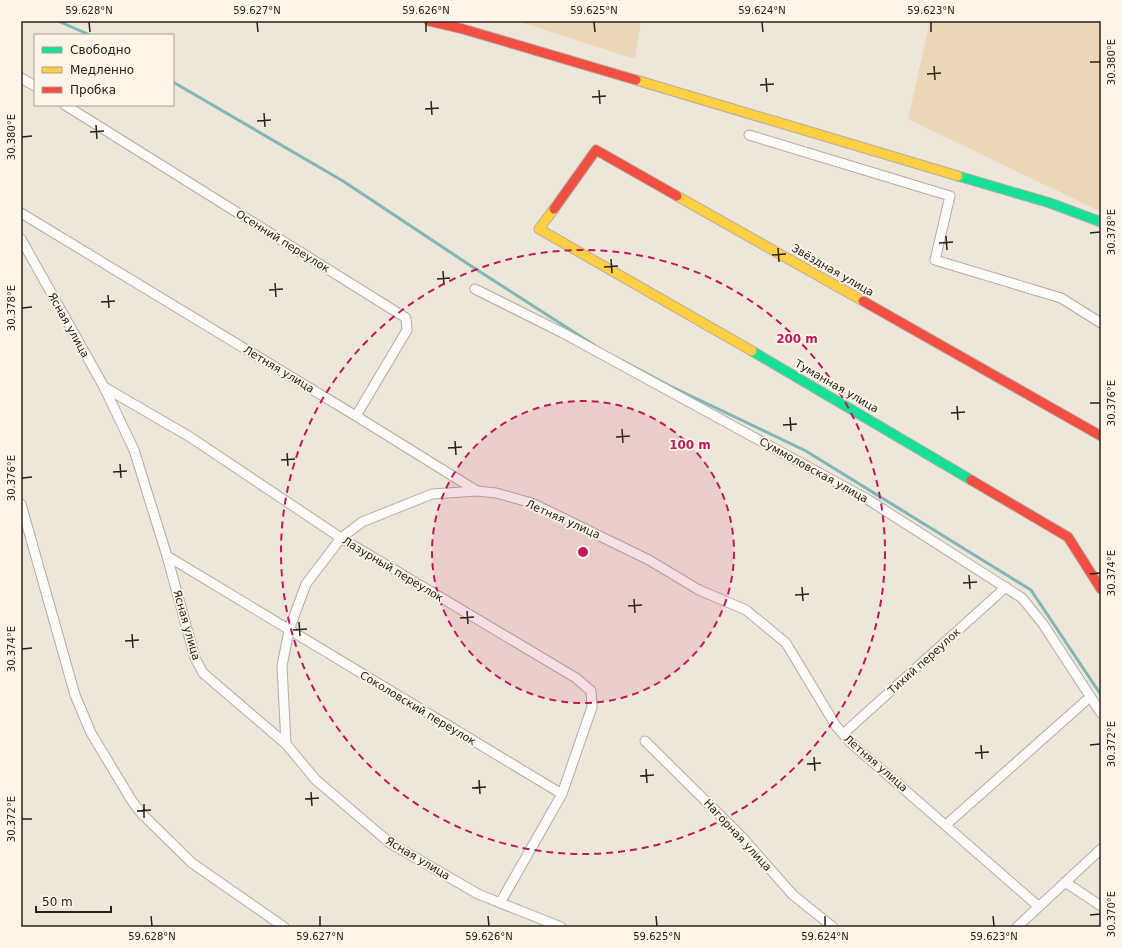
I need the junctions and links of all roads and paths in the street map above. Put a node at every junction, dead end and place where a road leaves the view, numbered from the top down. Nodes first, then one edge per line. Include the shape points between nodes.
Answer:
1 (429, 21) edge
2 (21, 78) edge
3 (34, 85) edge
4 (67, 106) edge
5 (749, 135) dead end
6 (21, 213) edge
7 (1101, 222) edge
8 (538, 229) joint
9 (21, 239) edge
10 (475, 289) dead end
11 (1101, 323) edge
12 (104, 387) junction
13 (356, 416) junction
14 (1101, 436) edge
15 (477, 491) junction
16 (21, 504) edge
17 (341, 538) junction
18 (167, 556) junction
19 (1006, 588) junction
20 (1101, 589) edge
21 (289, 630) junction
22 (1090, 697) junction
23 (1101, 713) edge
24 (843, 734) junction
25 (644, 741) dead end
26 (286, 744) junction
27 (562, 794) junction
28 (947, 824) junction
29 (1101, 849) edge
30 (1065, 882) junction
31 (500, 903) junction
32 (1038, 906) junction
33 (1101, 906) edge
34 (284, 927) edge
35 (561, 927) edge
36 (833, 927) edge
37 (1017, 927) edge

1 - 7 street via 463,28 1050,203
2 - 3 street
4 - 13 street, Осенний переулок via 406,318 407,330
5 - 11 street via 950,196 935,260 1061,298
6 - 13 street, Летняя улица
8 - 14 street, Звёздная улица via 596,150
8 - 20 street, Туманная улица via 831,396 1068,537
9 - 12 street, Ясная улица
10 - 19 street, Суммоловская улица via 563,333 867,499
12 - 17 street, Лазурный переулок via 190,437
12 - 18 street, Ясная улица via 134,450
13 - 15 street, Летняя улица
15 - 17 street via 432,494 362,522
15 - 24 street, Летняя улица via 496,493 532,503 649,560 699,590 746,610 786,642
16 - 34 street via 75,696 91,732 132,801 192,863
17 - 21 street via 306,584
17 - 27 street, Лазурный переулок via 576,678 591,691 592,707
18 - 21 street, Соколовский переулок
18 - 26 street, Ясная улица via 195,658 203,673
19 - 22 street, Суммоловская улица via 1022,598 1043,624
19 - 24 street, Тихий переулок
21 - 26 street via 282,666
21 - 27 street, Соколовский переулок
22 - 23 street, Суммоловская улица
22 - 28 street
24 - 28 street, Летняя улица
25 - 36 street, Нагорная улица via 741,836 792,895
26 - 31 street, Ясная улица via 316,780 390,843 478,894
27 - 31 street
28 - 32 street, Летняя улица
29 - 30 street
30 - 32 street
30 - 33 street
31 - 35 street, Ясная улица
32 - 37 street

